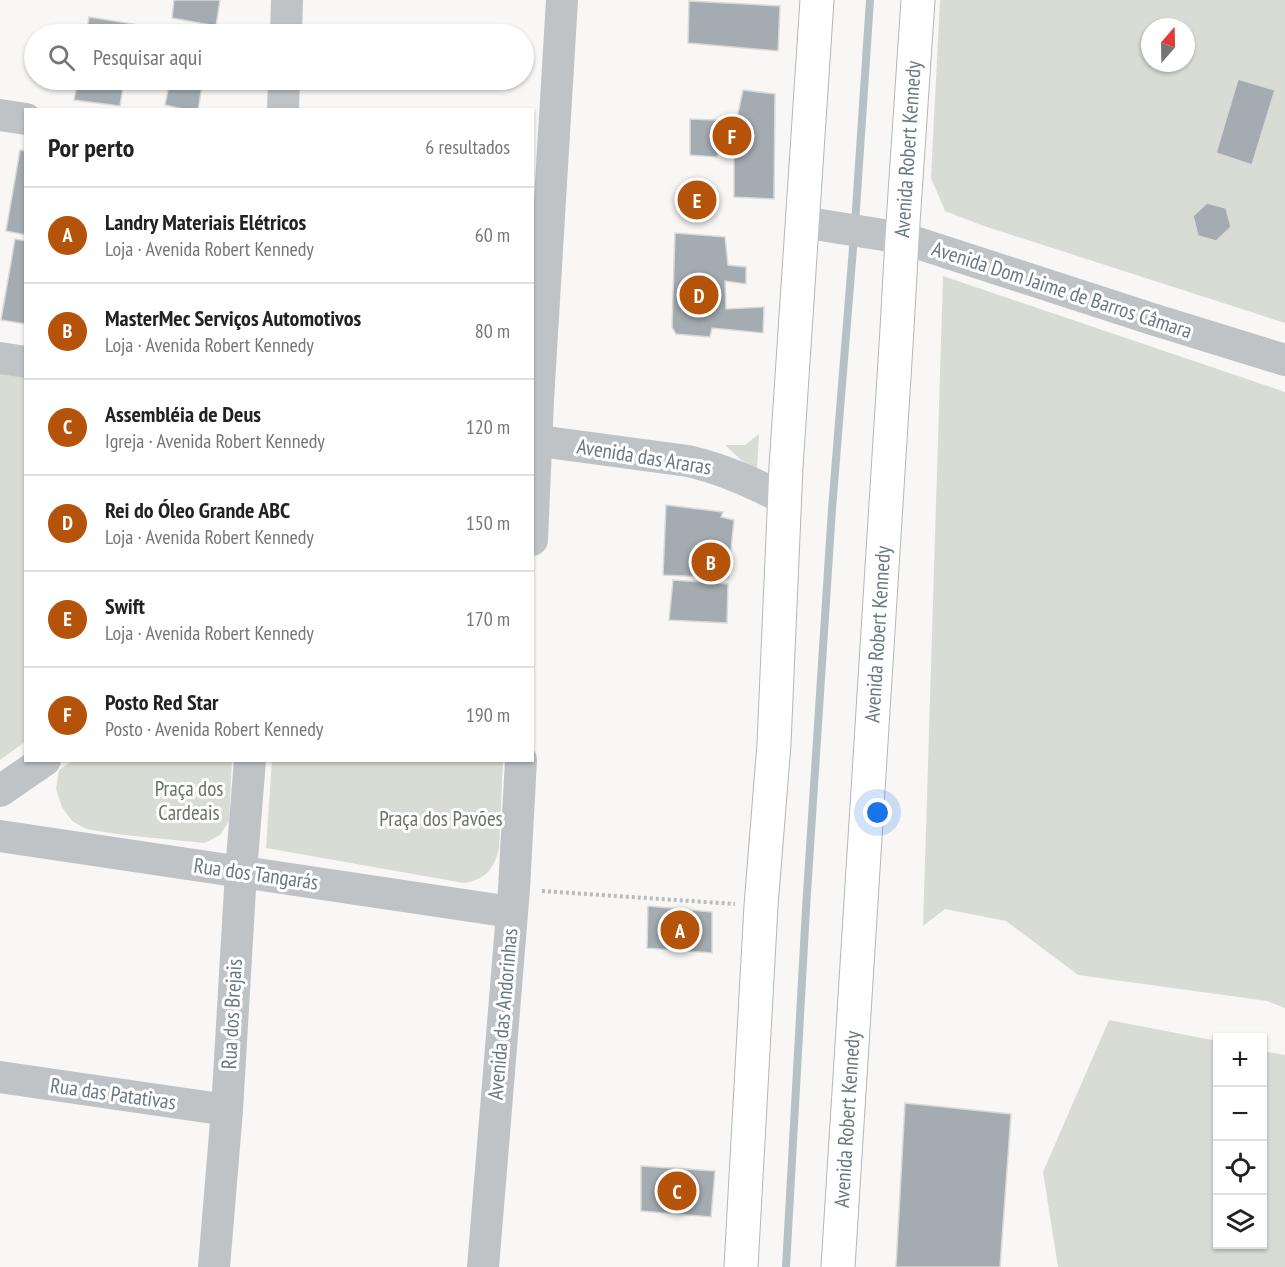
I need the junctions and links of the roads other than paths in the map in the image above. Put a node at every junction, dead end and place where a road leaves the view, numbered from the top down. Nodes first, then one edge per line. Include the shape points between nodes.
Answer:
1 (287, 0) edge
2 (562, 0) edge
3 (817, 0) edge
4 (918, 0) edge
5 (286, 24) edge
6 (284, 90) edge
7 (283, 108) edge
8 (0, 115) edge
9 (24, 119) edge
10 (814, 224) junction
11 (889, 236) junction
12 (0, 358) edge
13 (1285, 360) edge
14 (24, 362) edge
15 (535, 402) edge
16 (534, 440) edge
17 (534, 494) edge
18 (785, 499) junction
19 (42, 762) edge
20 (250, 762) edge
21 (521, 762) edge
22 (0, 792) edge
23 (0, 836) edge
24 (241, 872) junction
25 (513, 901) junction
26 (0, 1077) edge
27 (227, 1110) junction
28 (214, 1267) edge
29 (483, 1267) edge
30 (741, 1267) edge
31 (838, 1267) edge

1 - 5 street
2 - 15 street
3 - 10 main road
4 - 11 main road, Avenida Robert Kennedy
6 - 7 street
8 - 9 street
10 - 11 street, Avenida Dom Jaime de Barros Câmara
10 - 18 main road
11 - 13 street, Avenida Dom Jaime de Barros Câmara
11 - 31 main road, Avenida Robert Kennedy via 897,329
12 - 14 street
15 - 16 street
16 - 17 street
16 - 18 street, Avenida das Araras via 697,463 741,477
18 - 30 main road via 774,744
19 - 22 street
20 - 24 street, Rua dos Brejais
21 - 25 street, Avenida das Andorinhas
23 - 24 street, Rua dos Tangarás
24 - 25 street, Rua dos Tangarás
24 - 27 street, Rua dos Brejais
25 - 29 street, Avenida das Andorinhas
26 - 27 street, Rua das Patativas
27 - 28 street, Rua dos Brejais

